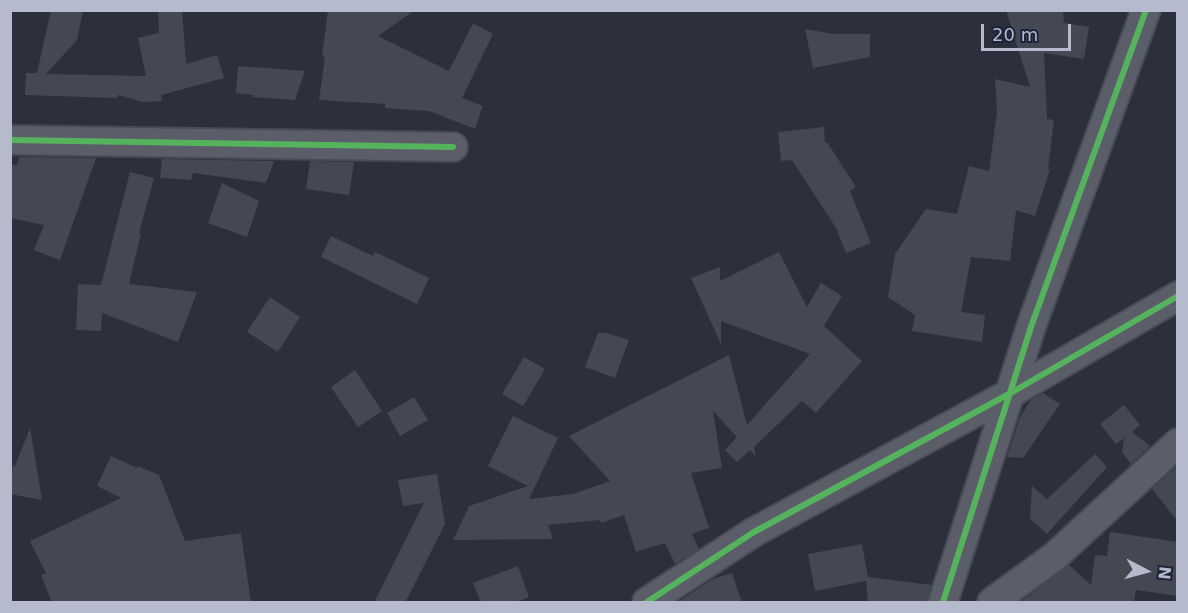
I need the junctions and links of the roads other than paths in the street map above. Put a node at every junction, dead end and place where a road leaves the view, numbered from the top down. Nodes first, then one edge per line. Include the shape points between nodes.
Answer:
1 (1146, 10) edge
2 (10, 140) edge
3 (453, 147) dead end
4 (1178, 296) edge
5 (1009, 394) junction
6 (1178, 443) edge
7 (647, 603) edge
8 (943, 603) edge
9 (992, 603) edge

1 - 5 street
2 - 3 street
4 - 5 street
5 - 7 street via 754,532
5 - 8 street
6 - 9 street via 1054,557

